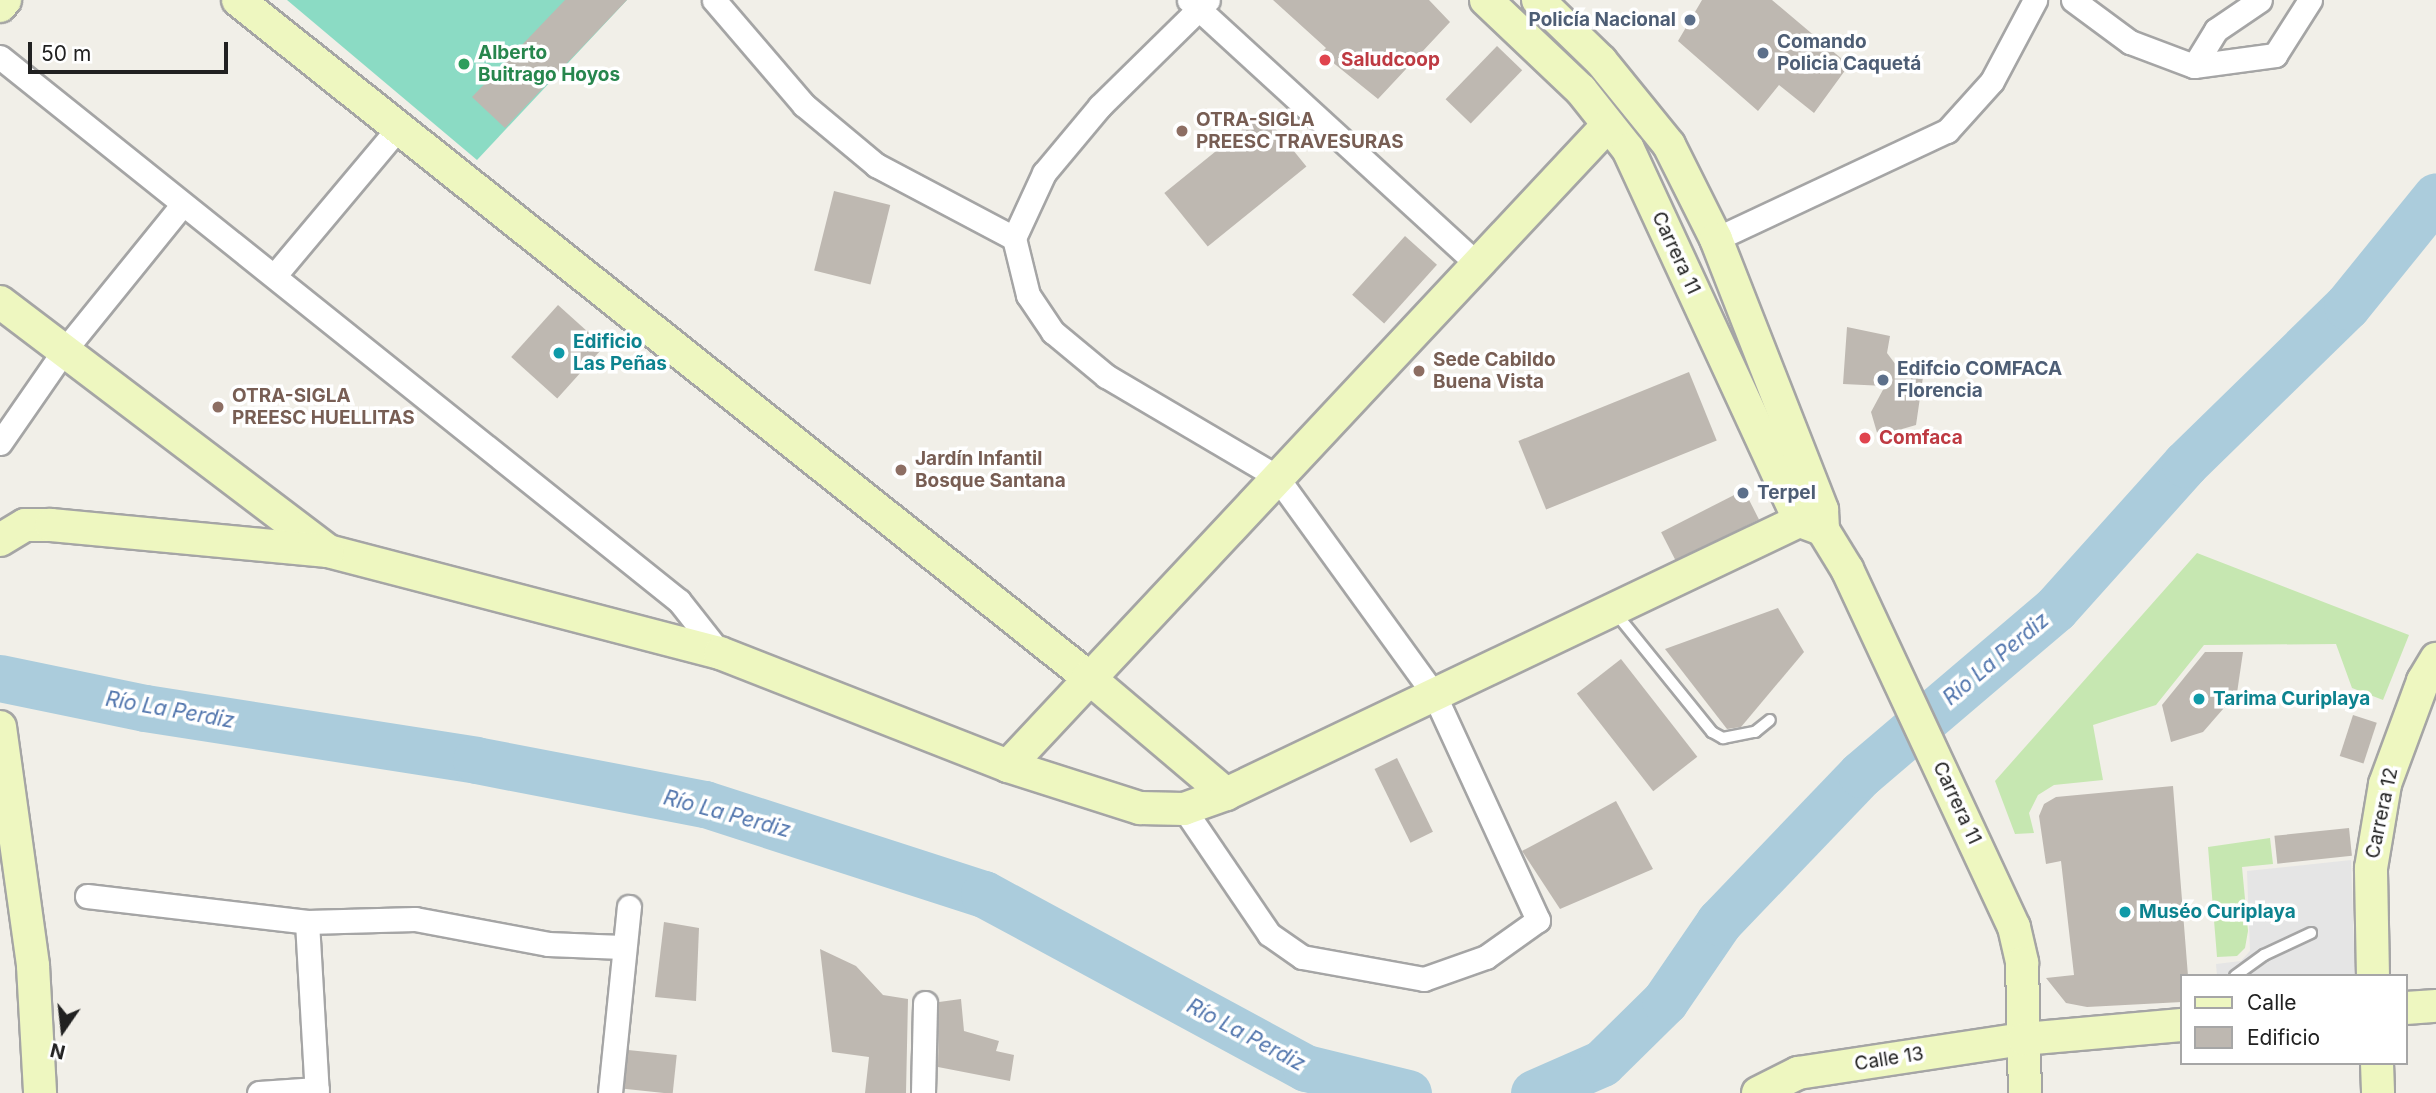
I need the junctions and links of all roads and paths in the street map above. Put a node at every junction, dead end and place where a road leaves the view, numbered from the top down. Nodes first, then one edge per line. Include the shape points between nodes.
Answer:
1 (5, 0) edge
2 (238, 0) edge
3 (714, 0) edge
4 (1486, 0) edge
5 (1538, 0) edge
6 (2035, 0) edge
7 (2073, 0) edge
8 (2260, 0) edge
9 (2310, 0) edge
10 (1199, 3) edge
11 (0, 6) edge
12 (0, 57) edge
13 (2194, 66) junction
14 (1608, 125) junction
15 (400, 126) junction
16 (182, 205) junction
17 (1014, 239) junction
18 (1716, 239) junction
19 (1478, 265) junction
20 (275, 275) junction
21 (0, 302) edge
22 (63, 352) junction
23 (0, 443) edge
24 (1276, 477) junction
25 (1815, 520) junction
26 (0, 540) edge
27 (328, 551) junction
28 (1612, 609) junction
29 (720, 653) junction
30 (2436, 659) edge
31 (1088, 677) junction
32 (1434, 694) junction
33 (1770, 720) dead end
34 (0, 727) edge
35 (1008, 766) junction
36 (1226, 794) junction
37 (1184, 808) junction
38 (86, 896) dead end
39 (629, 907) dead end
40 (307, 922) junction
41 (2311, 933) dead end
42 (623, 947) junction
43 (2238, 974) edge
44 (2373, 974) edge
45 (925, 1003) dead end
46 (2436, 1006) edge
47 (2408, 1008) edge
48 (2180, 1025) edge
49 (2024, 1039) junction
50 (2377, 1065) edge
51 (317, 1091) edge
52 (40, 1093) edge
53 (259, 1093) edge
54 (610, 1093) edge
55 (923, 1093) edge
56 (1758, 1093) edge
57 (2025, 1093) edge
58 (2378, 1093) edge

1 - 11 street
2 - 15 street
3 - 17 street via 804,105 877,165
4 - 14 street, Carrera 11 via 1581,90
5 - 18 street, Carrera 11 via 1601,61 1669,145
6 - 18 street via 1992,81 1947,131
7 - 13 street via 2130,42
8 - 13 street via 2217,30
9 - 13 street via 2275,55
10 - 17 street via 1100,106 1044,173
10 - 19 street
12 - 16 street
14 - 19 street
14 - 25 street, Carrera 11 via 1628,149
15 - 20 street
15 - 31 street
16 - 20 street
16 - 22 street
17 - 24 street via 1028,295 1054,332 1106,376
18 - 25 street, Carrera 11
19 - 24 street
20 - 29 street via 679,601
21 - 22 street
22 - 23 street
22 - 27 street
24 - 31 street
24 - 32 street
25 - 28 street
25 - 49 street, Carrera 11 via 1847,569 2014,927 2022,962
26 - 27 street via 25,525
27 - 29 street
28 - 32 street
28 - 33 lane via 1712,732 1723,738 1755,732
29 - 35 street
30 - 44 street, Carrera 12 via 2385,784 2371,868
31 - 35 street
31 - 36 street
32 - 36 street
32 - 37 street via 1538,920 1486,957 1424,979 1302,957 1269,934
34 - 52 street via 33,966
35 - 37 street via 1140,807
36 - 37 street
38 - 40 street
39 - 42 street
40 - 42 street via 415,919 548,944
40 - 51 street
41 - 43 lane via 2264,955
42 - 54 street
45 - 55 street
46 - 47 street
48 - 49 street, Calle 13
49 - 56 street, Calle 13 via 1798,1073
49 - 57 street, Carrera 11
50 - 58 street
51 - 53 street

